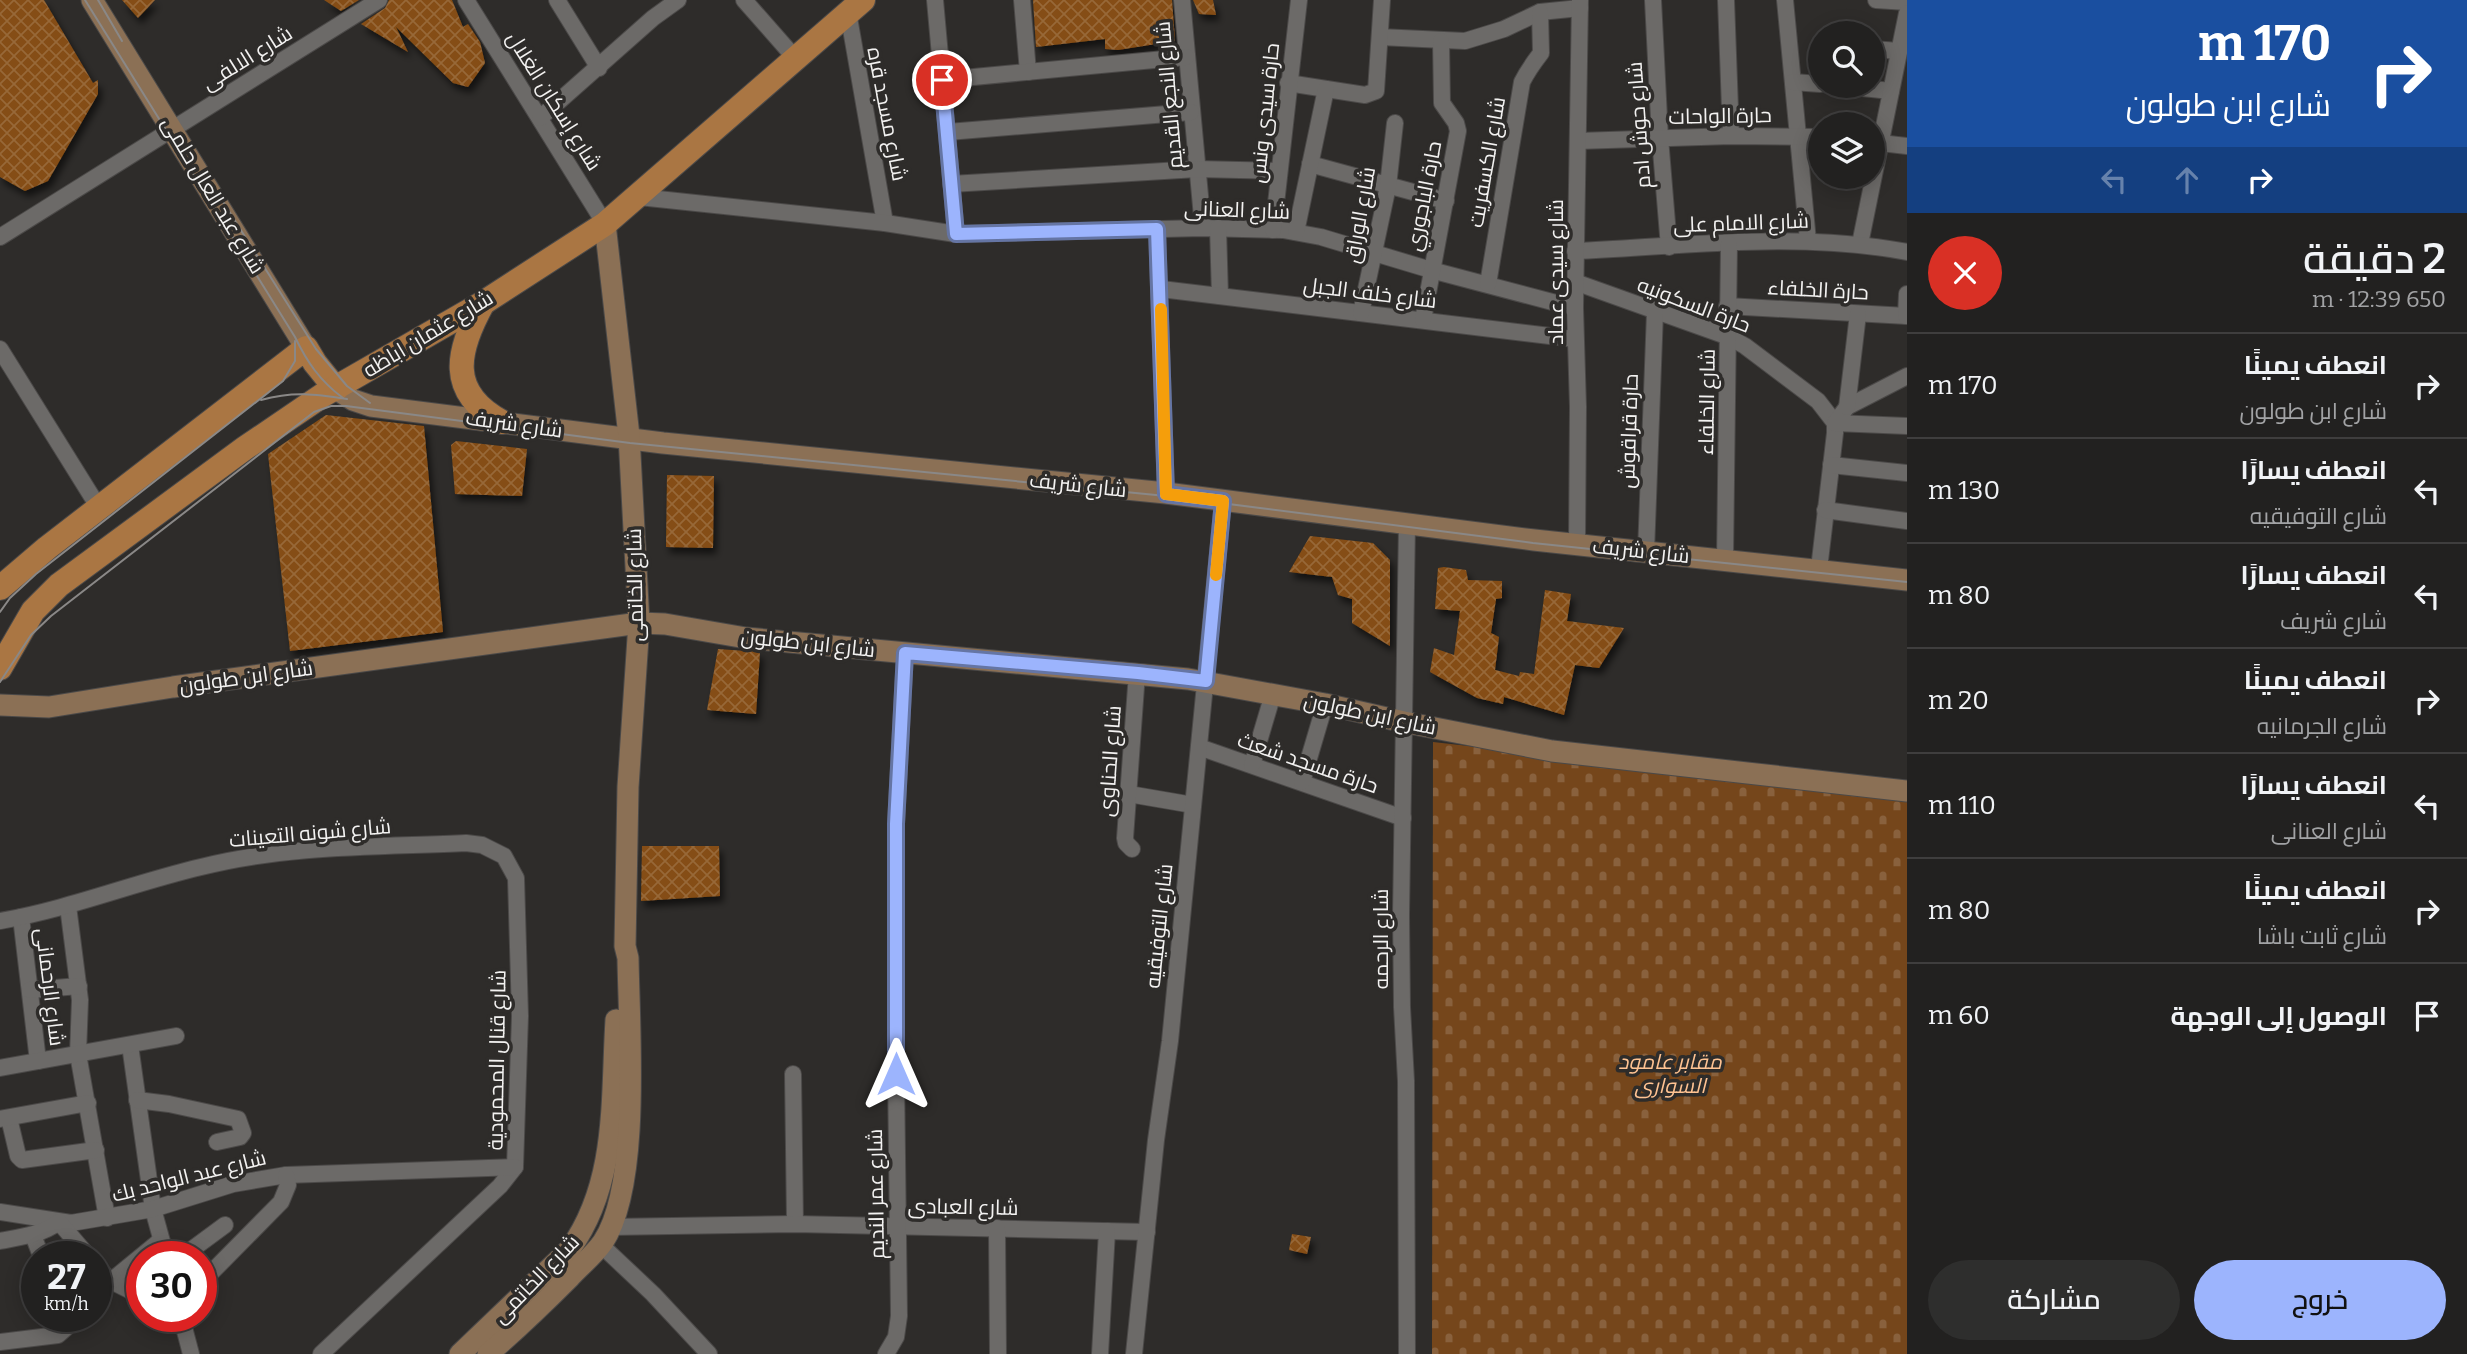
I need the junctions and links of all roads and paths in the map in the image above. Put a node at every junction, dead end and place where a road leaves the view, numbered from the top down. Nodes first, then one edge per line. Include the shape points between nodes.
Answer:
1 (92, 0) edge
2 (379, 0) edge
3 (466, 0) edge
4 (556, 0) edge
5 (678, 0) edge
6 (744, 0) edge
7 (935, 0) edge
8 (1023, 0) edge
9 (1182, 0) edge
10 (1299, 0) edge
11 (1382, 0) edge
12 (1653, 0) edge
13 (1726, 0) edge
14 (1784, 0) edge
15 (1884, 0) edge
16 (1907, 2) edge
17 (1580, 4) edge
18 (855, 6) edge
19 (1540, 12) junction
20 (1907, 13) edge
21 (1380, 37) junction
22 (1441, 41) junction
23 (1885, 50) edge
24 (1899, 51) junction
25 (795, 58) junction
26 (1186, 58) junction
27 (599, 68) junction
28 (1028, 72) junction
29 (942, 80) junction
30 (1793, 82) junction
31 (1289, 83) junction
32 (1808, 83) edge
33 (1326, 89) junction
34 (1885, 90) edge
35 (1891, 91) junction
36 (1191, 111) junction
37 (1885, 112) edge
38 (540, 118) junction
39 (1395, 123) dead end
40 (174, 129) junction
41 (948, 132) junction
42 (1798, 135) junction
43 (1731, 136) junction
44 (1808, 136) edge
45 (1660, 138) junction
46 (1578, 141) junction
47 (1885, 144) edge
48 (1907, 146) edge
49 (1310, 164) junction
50 (1197, 170) junction
51 (1279, 171) junction
52 (951, 184) junction
53 (1388, 186) junction
54 (1869, 189) edge
55 (639, 197) junction
56 (1446, 201) junction
57 (885, 223) junction
58 (605, 224) junction
59 (1210, 228) junction
60 (1157, 229) junction
61 (1273, 230) junction
62 (1296, 232) junction
63 (956, 234) junction
64 (0, 237) edge
65 (1808, 240) junction
66 (1729, 244) junction
67 (1860, 244) junction
68 (1669, 247) junction
69 (1575, 251) junction
70 (1907, 252) edge
71 (1375, 253) junction
72 (1432, 270) junction
73 (1575, 282) junction
74 (1488, 284) junction
75 (1161, 289) junction
76 (1907, 294) edge
77 (1220, 296) junction
78 (483, 303) junction
79 (1727, 306) junction
80 (1575, 308) junction
81 (1655, 312) junction
82 (1361, 313) junction
83 (1858, 314) junction
84 (1906, 316) edge
85 (1423, 320) junction
86 (1729, 337) junction
87 (1575, 339) junction
88 (306, 348) junction
89 (0, 349) edge
90 (1907, 376) edge
91 (337, 389) junction
92 (1847, 407) junction
93 (502, 422) junction
94 (1835, 423) junction
95 (1907, 426) edge
96 (629, 439) junction
97 (1831, 465) junction
98 (1907, 473) edge
99 (1166, 494) junction
100 (1223, 501) junction
101 (99, 508) junction
102 (1825, 510) junction
103 (1907, 521) edge
104 (1407, 523) junction
105 (1577, 545) junction
106 (1646, 552) junction
107 (1725, 560) junction
108 (1819, 569) junction
109 (1907, 580) edge
110 (0, 588) edge
111 (639, 624) junction
112 (905, 653) junction
113 (0, 668) edge
114 (1138, 673) junction
115 (1206, 681) junction
116 (1273, 694) junction
117 (1325, 704) junction
118 (0, 705) edge
119 (1404, 722) junction
120 (1199, 747) junction
121 (1252, 765) junction
122 (1302, 782) junction
123 (1907, 791) edge
124 (1129, 794) junction
125 (1193, 805) junction
126 (1403, 818) junction
127 (1132, 849) dead end
128 (504, 856) joint
129 (68, 906) junction
130 (21, 917) junction
131 (0, 921) edge
132 (625, 946) junction
133 (79, 986) junction
134 (30, 990) junction
135 (176, 1036) dead end
136 (130, 1045) junction
137 (78, 1054) junction
138 (38, 1061) junction
139 (0, 1068) edge
140 (793, 1074) dead end
141 (137, 1100) junction
142 (88, 1103) junction
143 (4, 1119) edge
144 (217, 1142) dead end
145 (96, 1150) junction
146 (515, 1167) junction
147 (286, 1175) junction
148 (153, 1209) junction
149 (0, 1212) edge
150 (107, 1218) junction
151 (59, 1222) junction
152 (795, 1224) junction
153 (225, 1225) dead end
154 (898, 1226) junction
155 (997, 1228) junction
156 (1107, 1231) junction
157 (1147, 1232) junction
158 (33, 1235) junction
159 (606, 1236) junction
160 (161, 1240) joint
161 (0, 1241) edge
162 (35, 1241) edge
163 (75, 1241) edge
164 (203, 1241) edge
165 (217, 1267) edge
166 (112, 1280) edge
167 (61, 1332) edge
168 (185, 1332) edge
169 (0, 1342) edge
170 (191, 1354) edge
171 (321, 1354) edge
172 (460, 1354) edge
173 (488, 1354) edge
174 (709, 1354) edge
175 (886, 1354) edge
176 (998, 1354) edge
177 (1100, 1354) edge
178 (1134, 1354) edge
179 (1407, 1354) edge

1 - 40 main road, شارع عبد العال حلمى
2 - 40 street, شارع الالفى
3 - 38 street, شارع إسكان الغلال
4 - 27 street
5 - 27 street
6 - 25 street
7 - 29 street
8 - 28 street
9 - 26 street, شارع النجع القديم
10 - 31 street, حارة سيدى ونس
11 - 21 street
12 - 45 street, شارع حوش ادم
13 - 43 street
14 - 30 street
15 - 16 street
17 - 19 street
17 - 46 street, شارع سيدى عماد
18 - 25 main road, شارع عثمان اباظه
18 - 57 street, شارع مسجد قره via 869,145
19 - 22 street via 1465,41
19 - 74 street, شارع الكسفريت via 1541,53 1522,82
20 - 24 street
21 - 22 street
21 - 33 street via 1376,91 1365,95
22 - 56 street, حارة الباجوري via 1442,103 1458,126
23 - 24 street
24 - 35 street
25 - 55 main road, شارع عثمان اباظه
26 - 28 street
26 - 36 street, شارع النجع القديم
27 - 38 street
28 - 29 street
29 - 41 street
30 - 32 street
30 - 42 street
31 - 33 street
31 - 51 street, حارة سيدى ونس
33 - 49 street
34 - 35 street
35 - 37 street
36 - 41 street
36 - 50 street, شارع النجع القديم
38 - 58 street, شارع إسكان الغلال
39 - 53 street, شارع الوراق
40 - 64 street, شارع الالفى
40 - 88 main road, شارع عبد العال حلمى
41 - 52 street
42 - 43 street, حارة الواحات
42 - 44 street, حارة الواحات
42 - 65 street
43 - 45 street, حارة الواحات
45 - 46 street, حارة الواحات
45 - 68 street, شارع حوش ادم
46 - 69 street, شارع سيدى عماد
47 - 48 street
49 - 53 street
49 - 62 street
50 - 51 street
50 - 52 street
50 - 59 street, شارع النجع القديم
51 - 61 street, حارة سيدى ونس
52 - 63 street
53 - 56 street
53 - 71 street, شارع الوراق
54 - 67 street
55 - 57 street, شارع العنانى
55 - 58 main road, شارع عثمان اباظه
56 - 72 street, حارة الباجوري
57 - 63 street, شارع العنانى
58 - 78 main road, شارع عثمان اباظه
58 - 96 main road, شارع الخاتمى
59 - 60 street, شارع العنانى
59 - 61 street, شارع العنانى
59 - 77 street, شارع النجع القديم
60 - 63 street, شارع العنانى
60 - 75 street
61 - 62 street, شارع العنانى
62 - 71 street, شارع العنانى
65 - 66 street, شارع الامام على
65 - 67 street, شارع الامام على
66 - 68 street, شارع الامام على
66 - 79 street, شارع الخلفاء
67 - 70 street, شارع الامام على
68 - 69 street, شارع الامام على
69 - 73 street, شارع سيدى عماد
71 - 72 street, شارع العنانى
71 - 82 street, شارع الوراق
72 - 74 street, شارع العنانى
72 - 85 street, حارة الباجوري
73 - 80 street, شارع سيدى عماد
73 - 81 street, حارة السكونيه
74 - 80 street, شارع العنانى
75 - 77 street, شارع خلف الجبل
75 - 99 street
76 - 84 street
77 - 82 street, شارع خلف الجبل
78 - 91 main road, شارع عثمان اباظه
78 - 93 main road via 464,342 462,378 480,408
79 - 83 street, حارة الخلفاء
79 - 86 street, شارع الخلفاء
80 - 87 street, شارع سيدى عماد
81 - 86 street, حارة السكونيه
81 - 106 street, حارة قراقوش
82 - 85 street, شارع خلف الجبل
83 - 84 street, حارة الخلفاء
83 - 92 street
85 - 87 street, شارع خلف الجبل
86 - 94 street, حارة السكونيه via 1818,401
86 - 107 street, شارع الخلفاء
87 - 105 street, شارع سيدى عماد
88 - 91 main road, شارع عبد العال حلمى
88 - 101 main road
89 - 101 street
90 - 92 street
91 - 93 main road, شارع شريف via 371,406
91 - 113 main road, شارع عثمان اباظه via 255,442 59,585 33,611
92 - 94 street
93 - 96 main road, شارع شريف
94 - 95 street
94 - 97 street
96 - 99 main road, شارع شريف
96 - 111 main road, شارع الخاتمى
97 - 98 street
97 - 102 street
99 - 100 main road, شارع شريف
100 - 104 main road, شارع شريف
100 - 115 street, شارع التوفيقيه
101 - 110 main road
102 - 103 street
102 - 108 street
104 - 105 main road, شارع شريف
104 - 119 street, شارع الرحمه
105 - 106 main road, شارع شريف
106 - 107 main road, شارع شريف
107 - 108 main road, شارع شريف
108 - 109 main road, شارع شريف
111 - 112 main road, شارع ابن طولون
111 - 118 main road, شارع ابن طولون via 49,707
111 - 132 main road, شارع الخاتمى via 628,787
112 - 114 main road, شارع ابن طولون
112 - 154 street, شارع عمر النديم via 896,824
114 - 115 main road, شارع ابن طولون
114 - 124 street, شارع الحناوى
115 - 116 main road, شارع ابن طولون
115 - 120 street, شارع التوفيقيه
116 - 117 main road, شارع ابن طولون
116 - 121 street
117 - 119 main road, شارع ابن طولون
117 - 122 street
119 - 123 main road, شارع ابن طولون via 1552,751
119 - 126 street, شارع الرحمه
120 - 121 street, حارة مسجد شعث
120 - 125 street, شارع التوفيقيه
121 - 122 street, حارة مسجد شعث
122 - 126 street, حارة مسجد شعث
124 - 125 street
124 - 127 street, شارع الحناوى via 1125,838
125 - 157 street, شارع التوفيقيه
126 - 179 street, شارع الرحمه
128 - 129 street, شارع شونه التعينات via 466,843 279,853 202,866
128 - 146 street, شارع قنال المحمودية via 516,878 520,955
129 - 130 street, شارع شونه التعينات
129 - 133 street
130 - 131 street, شارع شونه التعينات
130 - 134 street, شارع الرحمانى
132 - 159 main road, شارع الخاتمى via 629,997 627,1154 622,1188
132 - 172 main road, شارع الخاتمى via 619,962 609,1146 593,1212 570,1249
133 - 134 street
133 - 137 street
134 - 138 street, شارع الرحمانى
135 - 136 street
136 - 137 street
136 - 141 street
137 - 138 street
137 - 142 street
138 - 139 street
140 - 152 street
141 - 144 street via 238,1119 240,1137
141 - 148 street
142 - 143 street
142 - 145 street
143 - 145 street via 22,1160
145 - 150 street
146 - 147 street, شارع عبد الواحد بك
146 - 171 street, شارع قنال المحمودية
147 - 148 street, شارع عبد الواحد بك via 233,1184
147 - 165 street via 288,1185 281,1202
148 - 150 street, شارع عبد الواحد بك
148 - 160 street
149 - 151 street, شارع عبد الواحد بك
150 - 151 street, شارع عبد الواحد بك
151 - 158 street
151 - 163 street
152 - 154 street, شارع العبادى
152 - 159 street, شارع العبادى
153 - 164 street
154 - 155 street, شارع العبادى
154 - 175 street, شارع عمر النديم via 899,1327
155 - 156 street, شارع العبادى
155 - 176 street
156 - 157 street, شارع العبادى
156 - 177 street
157 - 178 street, شارع التوفيقيه
158 - 161 street
158 - 162 street
159 - 173 main road, شارع الخاتمى via 529,1318
159 - 174 street
160 - 166 street
167 - 169 street
168 - 170 street

